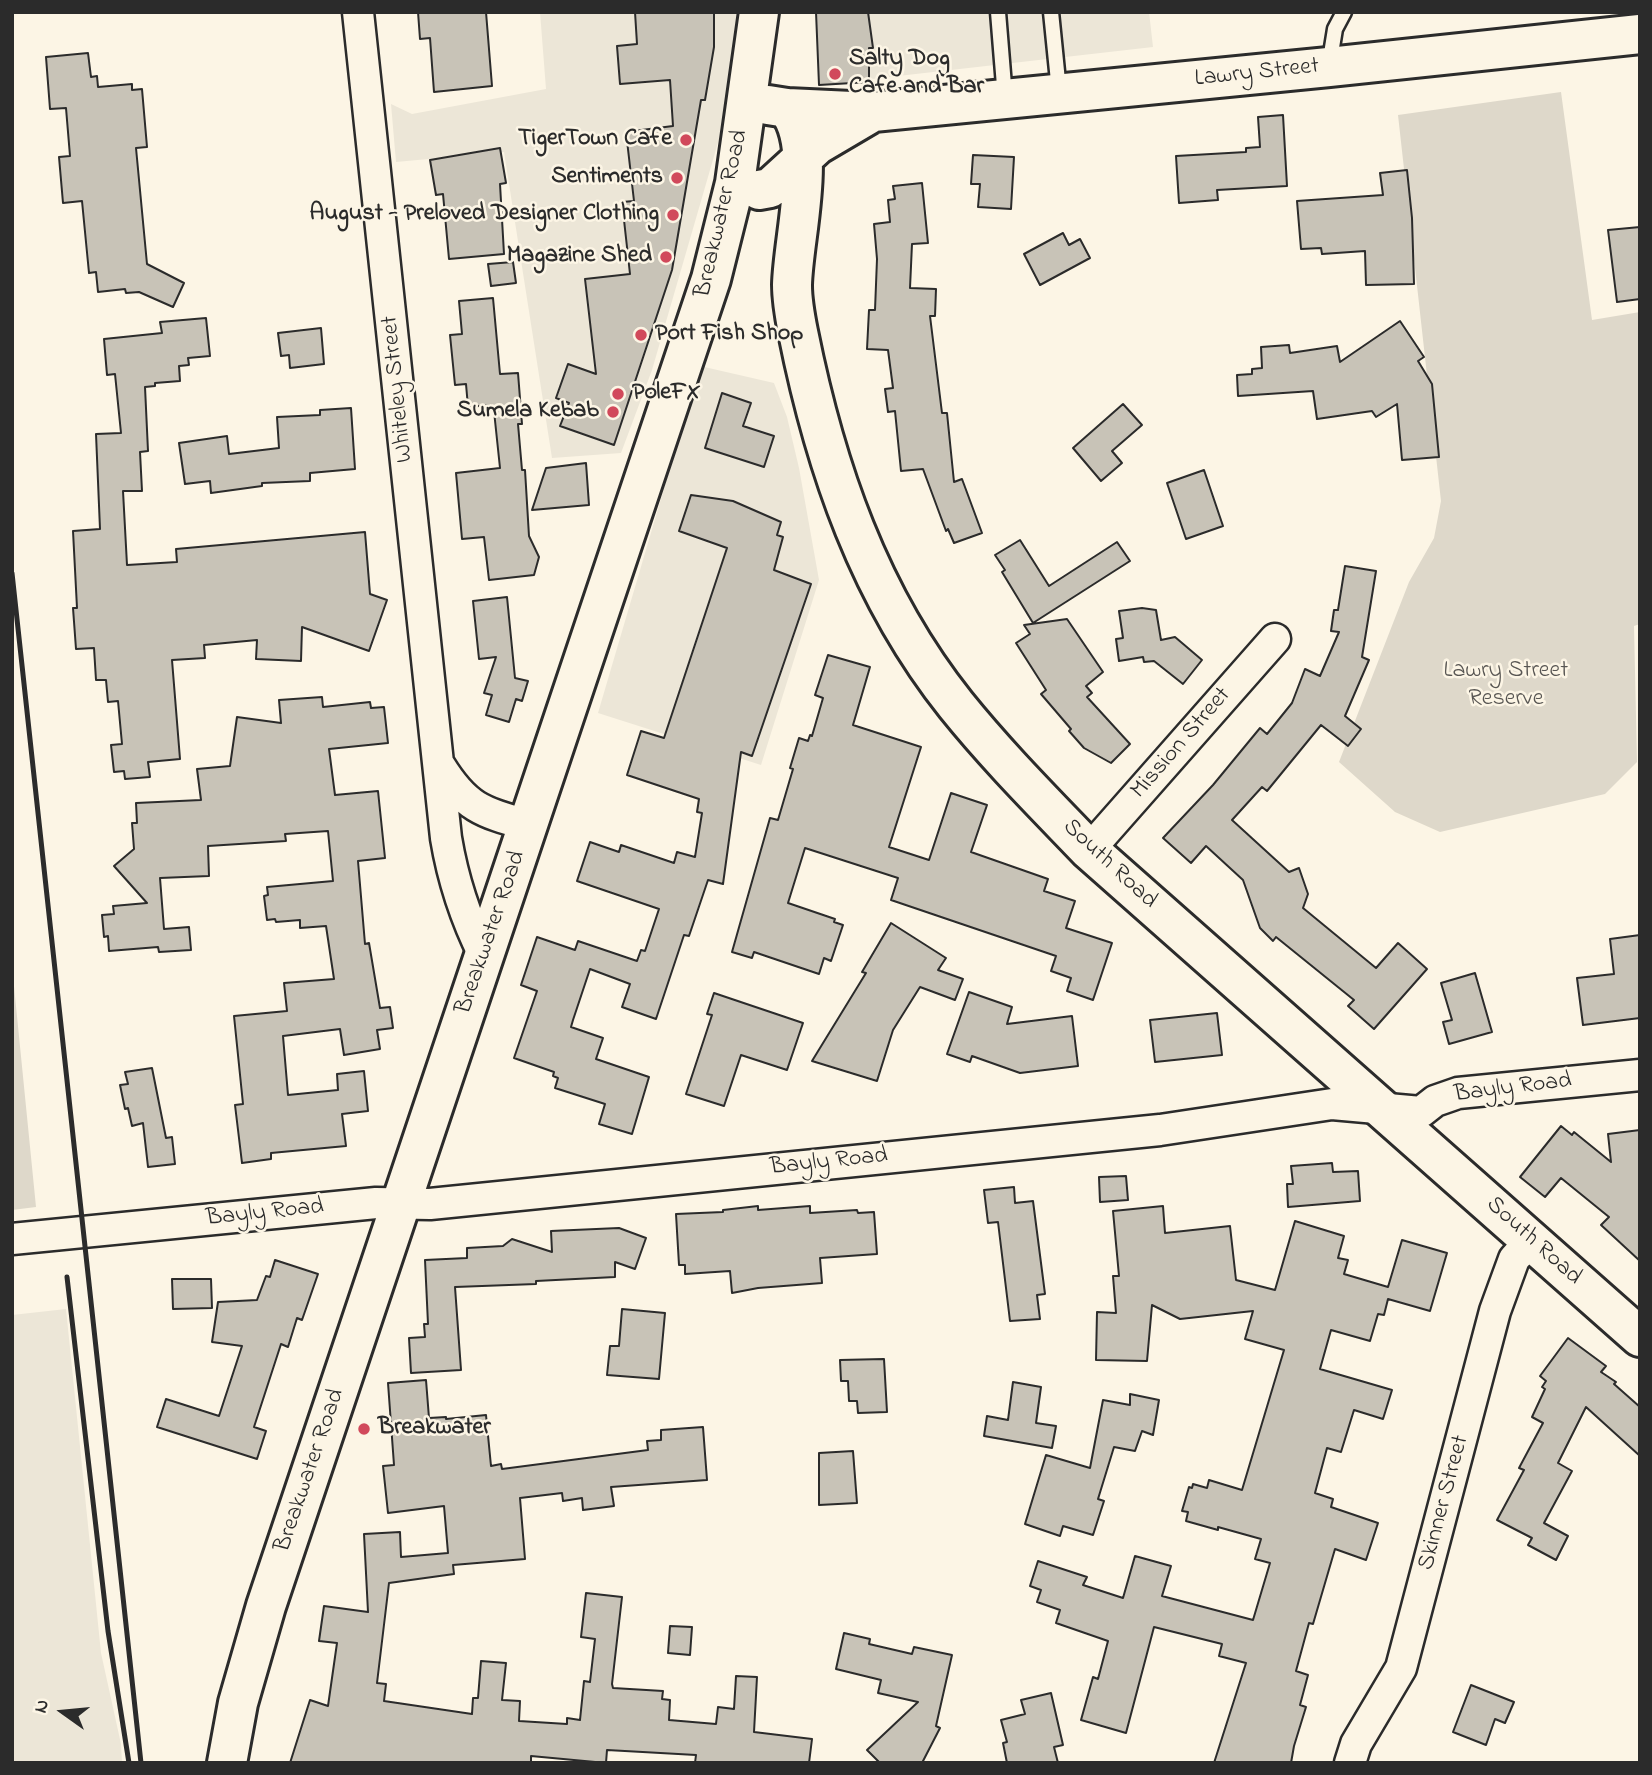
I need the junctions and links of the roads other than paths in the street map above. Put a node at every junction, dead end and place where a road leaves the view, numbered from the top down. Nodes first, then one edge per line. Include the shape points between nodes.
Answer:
1 (358, 12) edge
2 (760, 12) edge
3 (998, 12) edge
4 (1051, 12) edge
5 (1344, 12) edge
6 (1640, 34) edge
7 (1329, 67) junction
8 (1059, 94) junction
9 (1006, 99) junction
10 (747, 102) junction
11 (787, 108) junction
12 (873, 111) junction
13 (804, 157) junction
14 (747, 187) junction
15 (795, 253) junction
16 (1275, 639) dead end
17 (440, 766) junction
18 (528, 825) junction
19 (1089, 850) junction
20 (484, 955) junction
21 (1640, 1075) edge
22 (1382, 1108) junction
23 (401, 1204) junction
24 (12, 1239) edge
25 (1531, 1240) junction
26 (1640, 1337) edge
27 (228, 1763) edge
28 (1350, 1763) edge

1 - 17 street, Whiteley Street
2 - 10 main road, Breakwater Road
3 - 9 lane
4 - 8 lane
5 - 7 lane via 1335,29
6 - 7 main road, Lawry Street
7 - 8 main road, Lawry Street
8 - 9 main road, Lawry Street
9 - 12 main road, Lawry Street
10 - 11 main road, Lawry Street
10 - 14 main road, Breakwater Road
11 - 12 main road, Lawry Street
11 - 13 main road, South Road via 797,123
12 - 13 main road, Lawry Street
13 - 14 main road, Lawry Street via 770,187
13 - 15 main road, South Road
14 - 15 main road, South Road via 773,202
14 - 18 main road, Breakwater Road via 711,279
15 - 19 main road, South Road via 792,286 797,329 811,390 843,502 874,574 956,705
16 - 19 street, Mission Street
17 - 18 street, Whiteley Street via 470,803
17 - 20 street, Whiteley Street via 450,862 466,918
18 - 20 main road, Breakwater Road
19 - 22 main road, South Road
20 - 23 main road, Breakwater Road
21 - 22 street, Bayly Road via 1458,1093 1421,1112
22 - 23 street, Bayly Road via 1332,1104 1160,1130
22 - 25 main road, South Road
23 - 24 street, Bayly Road
23 - 27 main road, Breakwater Road via 266,1606 238,1703
25 - 26 main road, South Road
25 - 28 street, Skinner Street via 1514,1259 1495,1311 1401,1668 1356,1744

